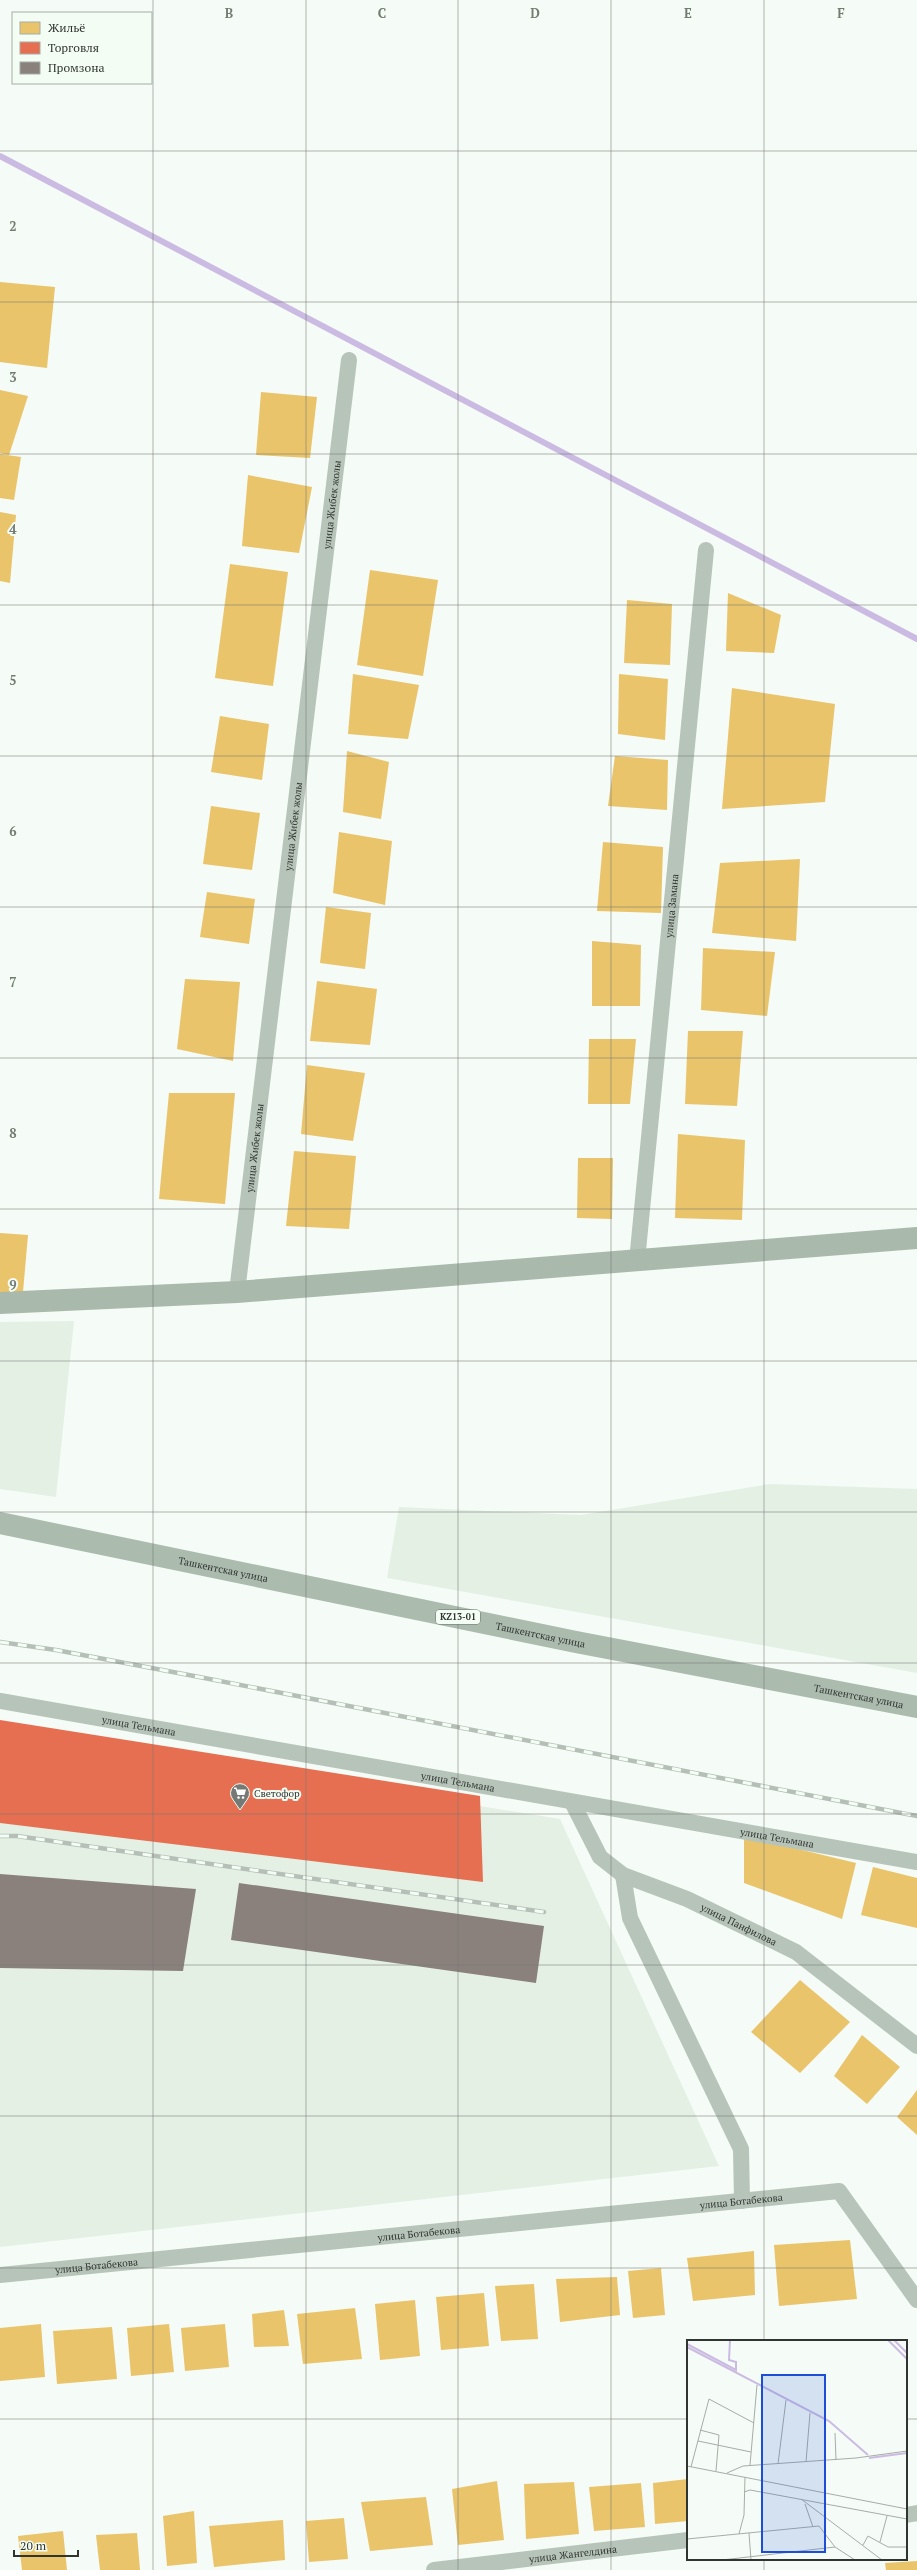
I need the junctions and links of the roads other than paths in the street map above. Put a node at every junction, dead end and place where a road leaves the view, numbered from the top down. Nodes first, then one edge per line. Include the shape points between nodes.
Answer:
1 (349, 360) dead end
2 (706, 550) dead end
3 (917, 1238) edge
4 (637, 1261) junction
5 (237, 1292) junction
6 (0, 1303) edge
7 (0, 1523) edge
8 (0, 1701) edge
9 (917, 1707) edge
10 (572, 1802) junction
11 (917, 1862) edge
12 (623, 1875) junction
13 (917, 2046) edge
14 (742, 2201) junction
15 (0, 2275) edge
16 (917, 2300) edge
17 (917, 2514) edge
18 (907, 2515) edge
19 (687, 2540) edge
20 (434, 2570) edge

1 - 5 street, улица Жибек жолы
2 - 4 street, улица Замана
3 - 4 main road
4 - 5 main road
5 - 6 main road
7 - 9 main road, Ташкентская улица / KZ13-01 via 576,1642
8 - 10 street, улица Тельмана
10 - 11 street, улица Тельмана
10 - 12 street, улица Панфилова via 600,1857
12 - 13 street, улица Панфилова via 687,1899 796,1952
12 - 14 street via 630,1918 741,2149
14 - 15 street, улица Ботабекова
14 - 16 street, улица Ботабекова via 839,2191
17 - 18 street
19 - 20 street, улица Жангелдина

